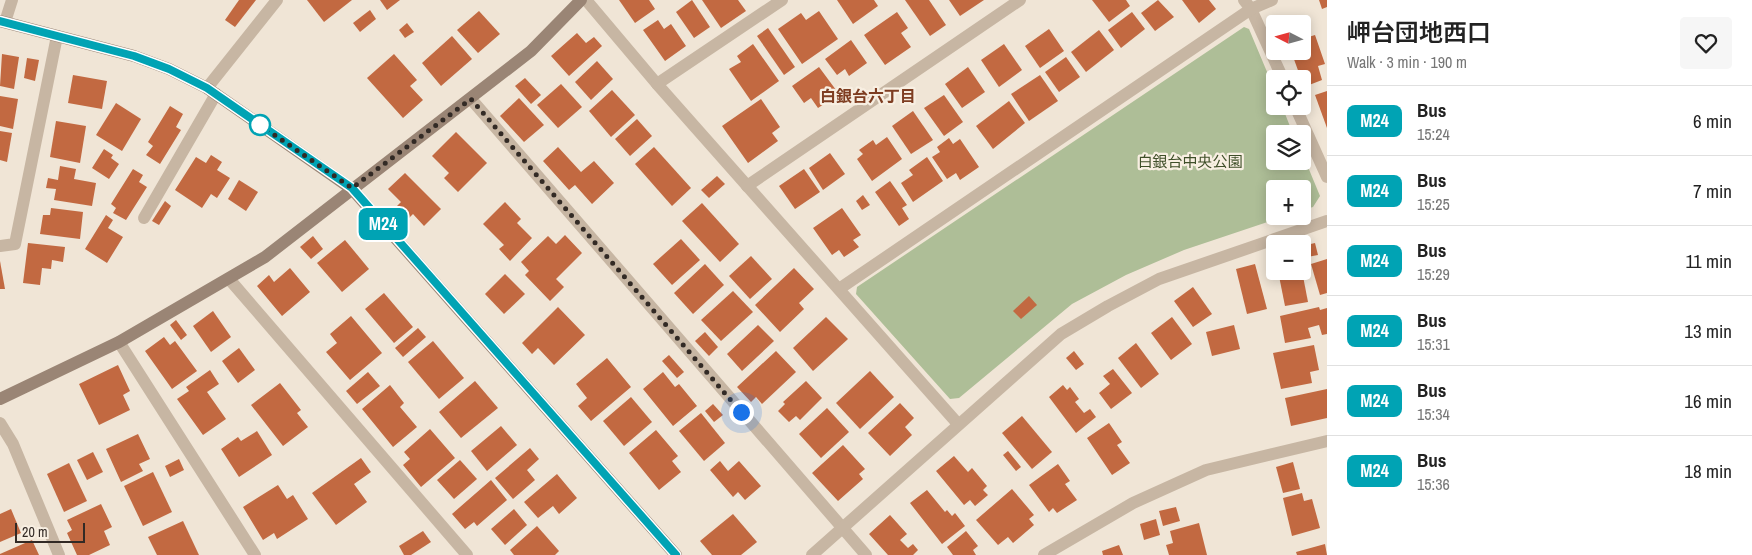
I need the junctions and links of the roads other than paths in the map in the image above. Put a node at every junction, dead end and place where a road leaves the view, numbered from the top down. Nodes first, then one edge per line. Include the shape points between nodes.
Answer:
1 (12, 0) edge
2 (277, 0) edge
3 (581, 0) edge
4 (586, 0) edge
5 (782, 0) edge
6 (1020, 0) edge
7 (1272, 0) edge
8 (1247, 5) edge
9 (3, 22) edge
10 (57, 36) junction
11 (1279, 70) edge
12 (657, 84) junction
13 (211, 91) junction
14 (471, 99) junction
15 (1299, 115) edge
16 (1327, 177) edge
17 (747, 186) junction
18 (352, 188) junction
19 (144, 218) dead end
20 (1327, 221) edge
21 (0, 246) edge
22 (230, 280) junction
23 (839, 289) junction
24 (119, 342) junction
25 (0, 400) edge
26 (0, 423) edge
27 (958, 424) junction
28 (1327, 441) edge
29 (842, 528) junction
30 (60, 555) edge
31 (255, 555) edge
32 (467, 555) edge
33 (676, 555) edge
34 (812, 555) edge
35 (866, 555) edge
36 (1044, 555) edge

1 - 9 street
2 - 13 street
3 - 14 street via 531,51
4 - 12 street
5 - 12 street
6 - 17 street
7 - 8 street
8 - 11 street
8 - 23 street
9 - 10 street
10 - 13 street via 134,56 169,69
10 - 21 street via 15,244
12 - 17 street
13 - 18 street
13 - 19 street
14 - 18 street
14 - 29 street
15 - 16 street
17 - 23 street
18 - 22 street via 265,257
18 - 33 street
20 - 27 street via 1159,279 1108,306 1061,334
22 - 24 street
22 - 32 street
23 - 27 street
24 - 25 street
24 - 31 street
26 - 30 street via 13,444
27 - 29 street
28 - 36 street via 1206,470 1133,503
29 - 34 street
29 - 35 street

